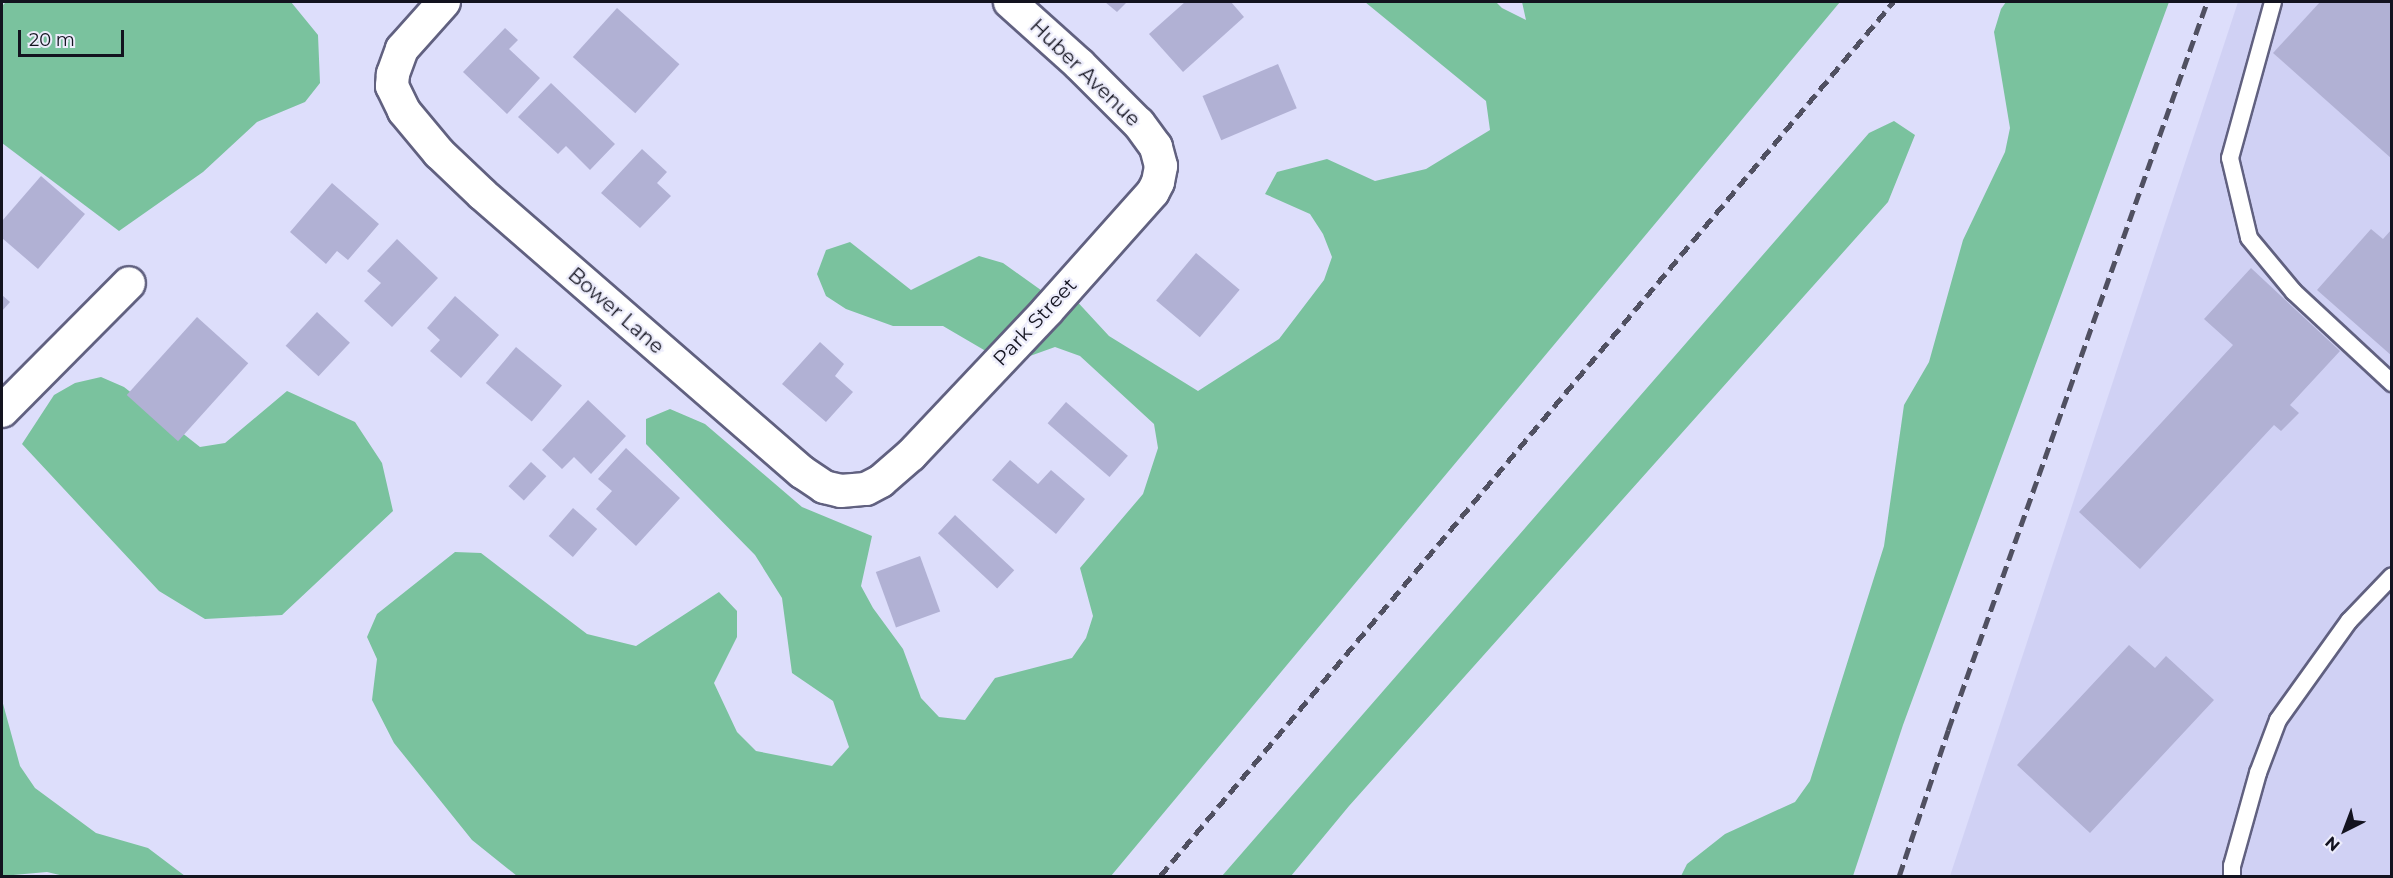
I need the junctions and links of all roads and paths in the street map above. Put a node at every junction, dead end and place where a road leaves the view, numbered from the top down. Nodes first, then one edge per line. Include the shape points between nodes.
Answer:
1 (444, 2) edge
2 (1010, 2) edge
3 (2273, 2) edge
4 (1156, 147) joint
5 (129, 283) dead end
6 (2391, 383) edge
7 (2, 411) edge
8 (881, 482) joint
9 (2391, 576) edge
10 (2232, 876) edge

1 - 8 street, Bower Lane via 402,49 392,86 404,111 439,153 802,472 824,487 841,491 866,489
2 - 4 street, Huber Avenue via 1095,79
3 - 6 lane via 2230,158 2249,238 2294,292
4 - 8 street, Park Street via 1161,166 1153,192 1039,319
5 - 7 street
9 - 10 lane via 2349,621 2278,720 2258,772

